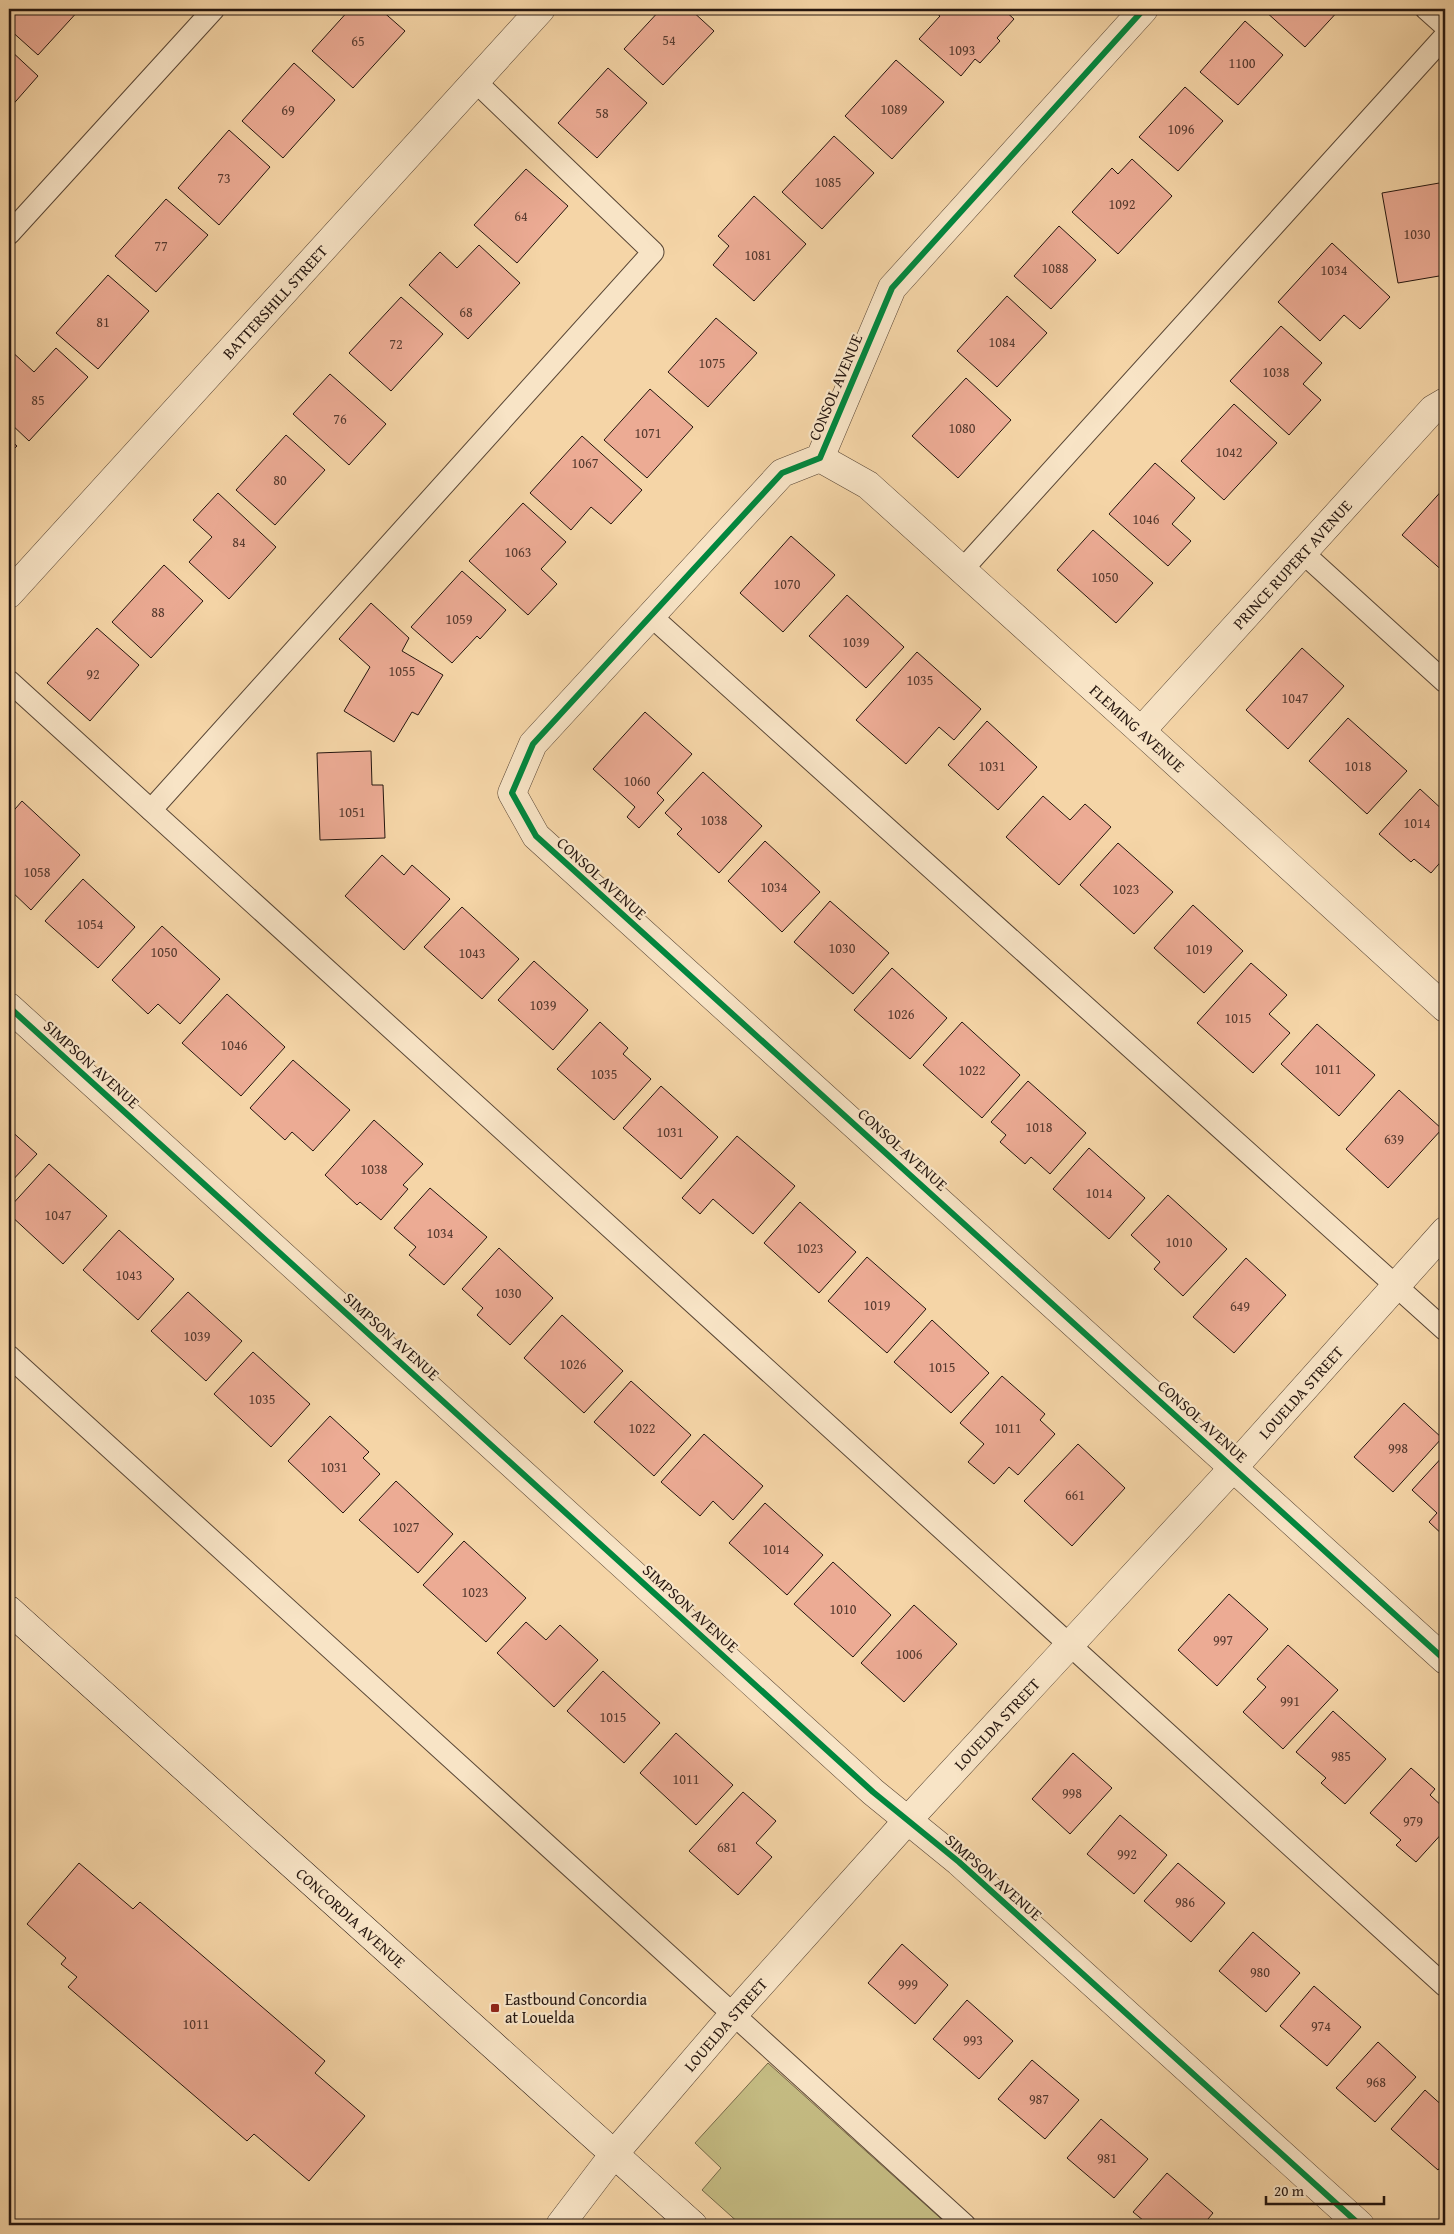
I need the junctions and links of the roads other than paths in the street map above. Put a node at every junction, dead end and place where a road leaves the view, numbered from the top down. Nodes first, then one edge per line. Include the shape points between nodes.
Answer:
1 (214, 9) edge
2 (541, 9) edge
3 (1144, 9) edge
4 (1426, 9) edge
5 (1445, 26) edge
6 (1445, 36) edge
7 (475, 81) junction
8 (9, 234) edge
9 (1445, 402) edge
10 (820, 458) junction
11 (1302, 552) junction
12 (963, 570) junction
13 (9, 594) edge
14 (651, 616) junction
15 (9, 681) edge
16 (1445, 682) edge
17 (1141, 731) junction
18 (151, 810) junction
19 (9, 1007) edge
20 (1445, 1008) edge
21 (1445, 1231) edge
22 (1396, 1285) junction
23 (1445, 1330) edge
24 (9, 1356) edge
25 (1234, 1467) junction
26 (9, 1610) edge
27 (1069, 1644) junction
28 (1445, 1660) edge
29 (907, 1821) junction
30 (1445, 1986) edge
31 (733, 2015) junction
32 (614, 2154) junction
33 (560, 2225) edge
34 (693, 2225) edge
35 (965, 2225) edge
36 (1360, 2225) edge

1 - 8 lane
2 - 7 street, BATTERSHILL STREET
3 - 10 street, CONSOL AVENUE via 892,288
4 - 5 lane
6 - 12 lane
7 - 13 street, BATTERSHILL STREET
7 - 18 lane via 653,252
9 - 11 street, PRINCE RUPERT AVENUE via 1433,409
10 - 12 street, FLEMING AVENUE via 868,485
10 - 14 street, CONSOL AVENUE via 782,473
11 - 16 lane
11 - 17 street, PRINCE RUPERT AVENUE
12 - 17 street, FLEMING AVENUE
14 - 22 lane
14 - 25 street, CONSOL AVENUE via 533,744 512,793 536,836
15 - 18 lane
17 - 20 street, FLEMING AVENUE
18 - 27 lane
19 - 29 street, SIMPSON AVENUE
21 - 22 street, LOUELDA STREET
22 - 23 lane
22 - 25 street, LOUELDA STREET
24 - 31 lane
25 - 27 street, LOUELDA STREET
25 - 28 street, CONSOL AVENUE
26 - 32 street, CONCORDIA AVENUE
27 - 29 street, LOUELDA STREET
27 - 30 lane
29 - 31 street, LOUELDA STREET
29 - 36 street, SIMPSON AVENUE via 959,1862
31 - 32 street, LOUELDA STREET
31 - 35 lane
32 - 33 street, LOUELDA STREET
32 - 34 street, CONCORDIA AVENUE

